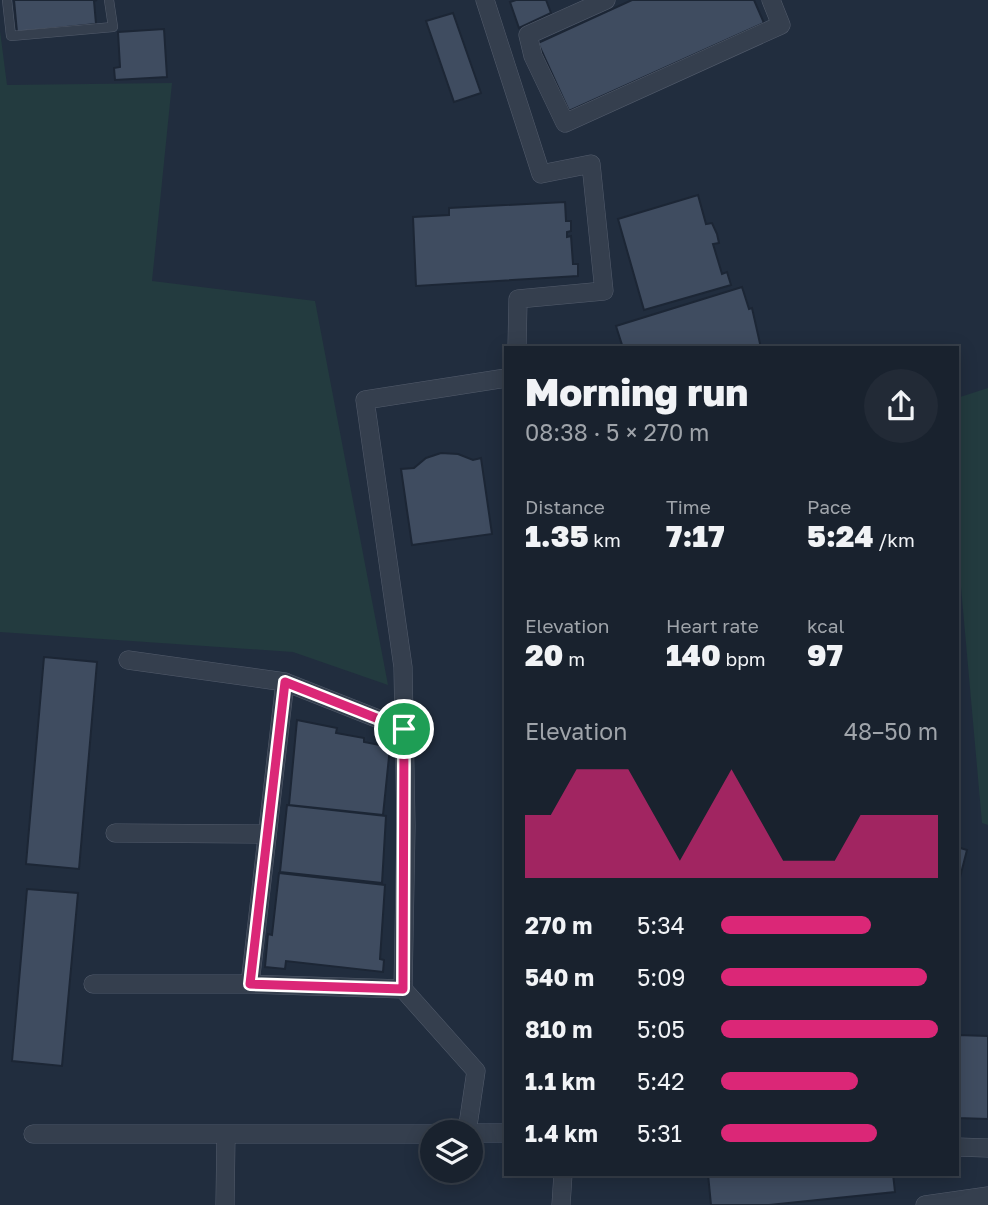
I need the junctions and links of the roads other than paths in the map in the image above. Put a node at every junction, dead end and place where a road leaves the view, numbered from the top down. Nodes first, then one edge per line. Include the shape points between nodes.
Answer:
1 (7, 0) edge
2 (109, 0) edge
3 (485, 0) edge
4 (606, 0) edge
5 (771, 0) edge
6 (546, 82) junction
7 (516, 94) junction
8 (517, 346) edge
9 (504, 377) edge
10 (128, 660) dead end
11 (285, 682) junction
12 (404, 729) junction
13 (115, 833) dead end
14 (267, 834) junction
15 (93, 984) dead end
16 (250, 984) junction
17 (403, 989) junction
18 (470, 1120) edge
19 (420, 1133) edge
20 (483, 1133) edge
21 (504, 1133) edge
22 (33, 1134) dead end
23 (226, 1134) junction
24 (959, 1147) edge
25 (988, 1148) edge
26 (562, 1176) edge
27 (988, 1196) edge
28 (225, 1205) edge
29 (561, 1205) edge
30 (925, 1205) edge

1 - 2 lane via 10,36 113,27
3 - 7 street
4 - 6 street via 528,35
5 - 6 street via 781,25 565,122
6 - 7 street
7 - 8 street via 541,174 591,164 604,291 518,299
9 - 12 street via 365,400 403,667
10 - 11 street
11 - 12 street
11 - 14 street
12 - 17 street
13 - 14 street
14 - 16 street
15 - 16 street
16 - 17 street
17 - 18 street via 476,1071
19 - 23 street
20 - 21 street
22 - 23 street
23 - 28 street
24 - 25 street
26 - 29 street
27 - 30 street

